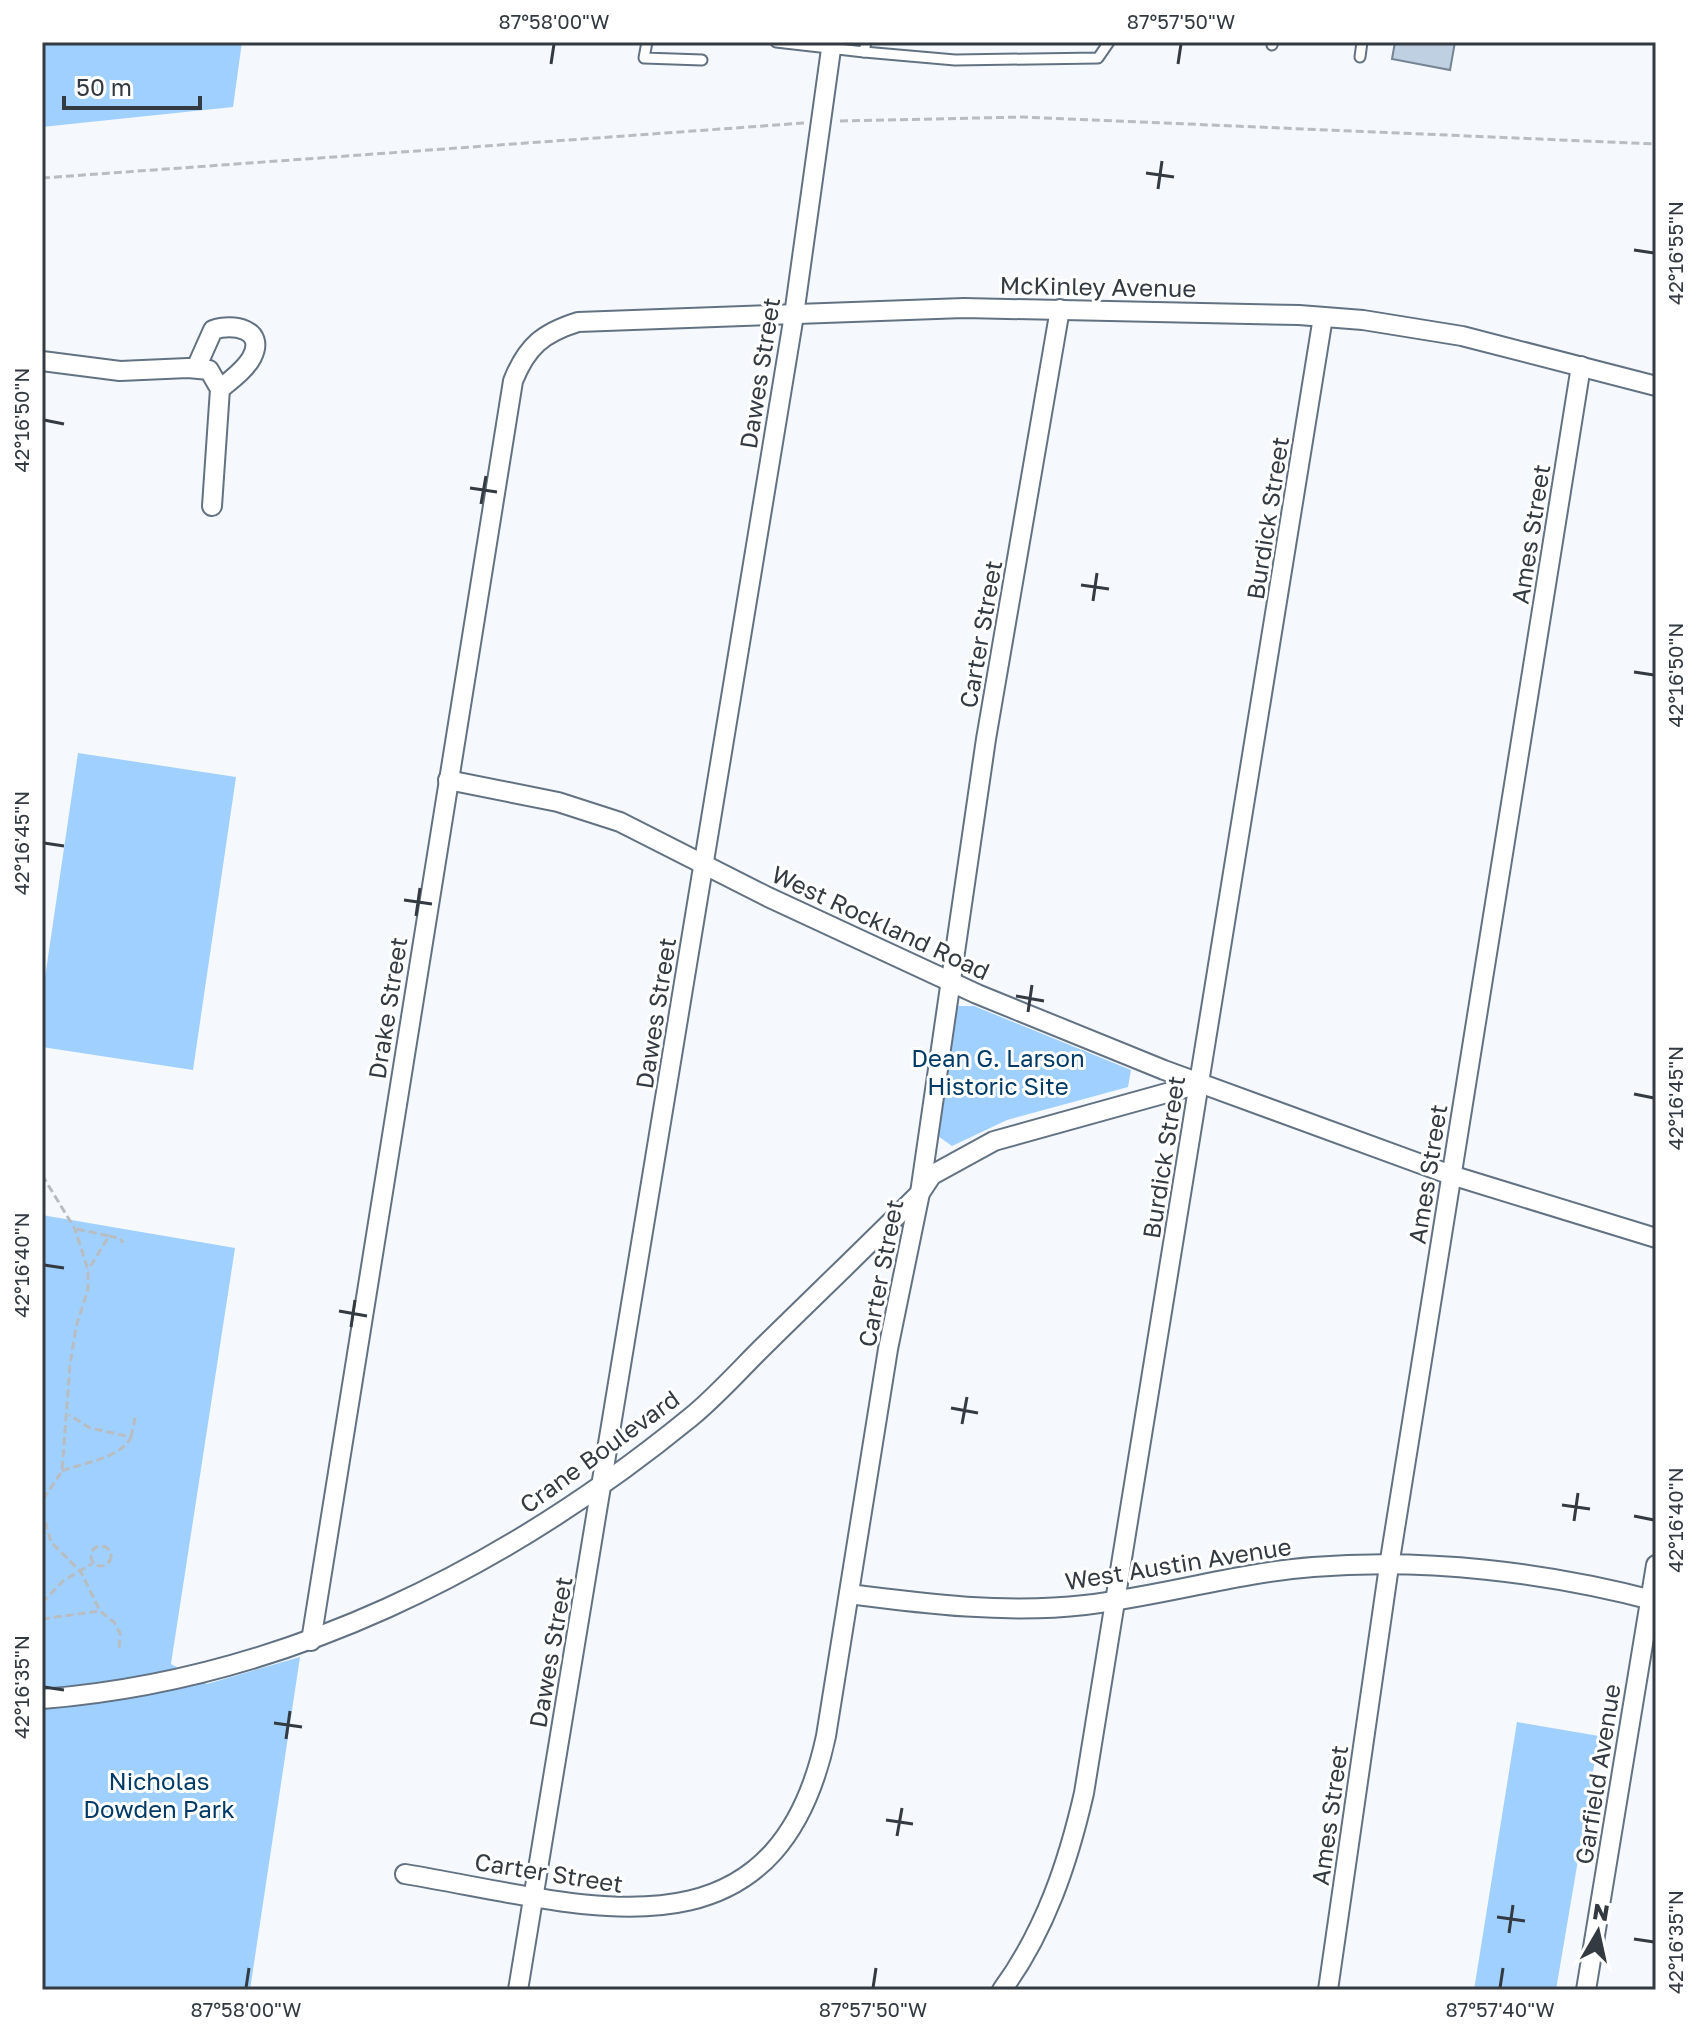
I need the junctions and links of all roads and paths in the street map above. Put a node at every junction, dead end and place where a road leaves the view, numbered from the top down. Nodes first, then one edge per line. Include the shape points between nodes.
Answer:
1 (647, 42) edge
2 (776, 42) edge
3 (1109, 42) edge
4 (1362, 42) edge
5 (832, 46) edge
6 (865, 47) edge
7 (1360, 57) dead end
8 (702, 60) dead end
9 (819, 122) junction
10 (1656, 144) edge
11 (42, 178) edge
12 (1060, 309) junction
13 (794, 315) junction
14 (1323, 317) junction
15 (535, 341) joint
16 (42, 361) edge
17 (1581, 366) junction
18 (196, 368) junction
19 (1656, 386) edge
20 (220, 389) junction
21 (212, 506) dead end
22 (448, 780) junction
23 (704, 863) junction
24 (953, 981) junction
25 (1199, 1084) junction
26 (42, 1175) edge
27 (1451, 1175) junction
28 (920, 1193) junction
29 (75, 1229) junction
30 (109, 1236) junction
31 (1656, 1238) edge
32 (123, 1243) dead end
33 (88, 1270) junction
34 (136, 1414) dead end
35 (69, 1415) junction
36 (131, 1437) junction
37 (62, 1471) junction
38 (603, 1484) junction
39 (42, 1501) edge
40 (42, 1510) edge
41 (93, 1563) junction
42 (1656, 1565) edge
43 (1389, 1566) junction
44 (81, 1572) junction
45 (849, 1594) junction
46 (1115, 1600) junction
47 (1653, 1600) edge
48 (42, 1603) edge
49 (100, 1611) junction
50 (42, 1619) edge
51 (311, 1641) junction
52 (119, 1649) dead end
53 (42, 1699) edge
54 (405, 1874) dead end
55 (533, 1895) junction
56 (518, 1990) edge
57 (1002, 1990) edge
58 (1328, 1990) edge
59 (1586, 1990) edge

1 - 8 lane via 644,58
2 - 5 lane
3 - 6 lane via 1098,58 955,60
4 - 7 lane
5 - 6 lane
5 - 9 street, Dawes Street
9 - 10 path via 1023,117
9 - 11 path
9 - 13 street, Dawes Street
12 - 13 street, McKinley Avenue
12 - 14 street, McKinley Avenue
12 - 24 street, Carter Street via 986,739
13 - 15 street, McKinley Avenue via 578,322
13 - 23 street, Dawes Street
14 - 17 street, McKinley Avenue via 1462,336
14 - 25 street, Burdick Street
15 - 22 street, Drake Street via 513,381
16 - 18 street via 120,371
17 - 19 street, McKinley Avenue
17 - 27 street, Ames Street
18 - 20 street via 209,370
18 - 20 street via 213,330 230,324 245,328 254,341 253,355
20 - 21 street
22 - 23 street, West Rockland Road via 558,802 620,822
22 - 51 street, Drake Street
23 - 24 street, West Rockland Road
23 - 38 street, Dawes Street
24 - 25 street, West Rockland Road
24 - 28 street, Carter Street
25 - 27 street, West Rockland Road
25 - 28 street, Crane Boulevard via 994,1141 932,1175
25 - 46 street, Burdick Street
26 - 29 path
27 - 31 street, West Rockland Road
27 - 43 street, Ames Street
28 - 38 street, Crane Boulevard via 693,1415
28 - 45 street, Carter Street via 888,1349
29 - 30 path
29 - 33 path
30 - 32 path
30 - 33 path
33 - 35 path via 70,1365
34 - 36 path
35 - 36 path via 90,1428
35 - 37 path
36 - 37 path via 114,1454
37 - 39 path
38 - 51 street, Crane Boulevard via 422,1593
38 - 55 street, Dawes Street
40 - 44 path via 51,1542
41 - 41 path via 93,1550 108,1549 108,1563
41 - 44 path
42 - 47 street, Garfield Avenue
43 - 46 street, West Austin Avenue via 1315,1566 1240,1575
43 - 47 street, West Austin Avenue via 1542,1577
43 - 58 street, Ames Street
44 - 48 path via 63,1581
44 - 49 path
45 - 46 street, West Austin Avenue via 996,1607
45 - 55 street, Carter Street via 817,1778 789,1832 758,1868 733,1887 697,1901 633,1909
46 - 57 street, Burdick Street via 1074,1836 1056,1892
47 - 59 street, Garfield Avenue
49 - 50 path
49 - 52 path via 120,1633
51 - 53 street, Crane Boulevard via 210,1672
54 - 55 street, Carter Street
55 - 56 street, Dawes Street

